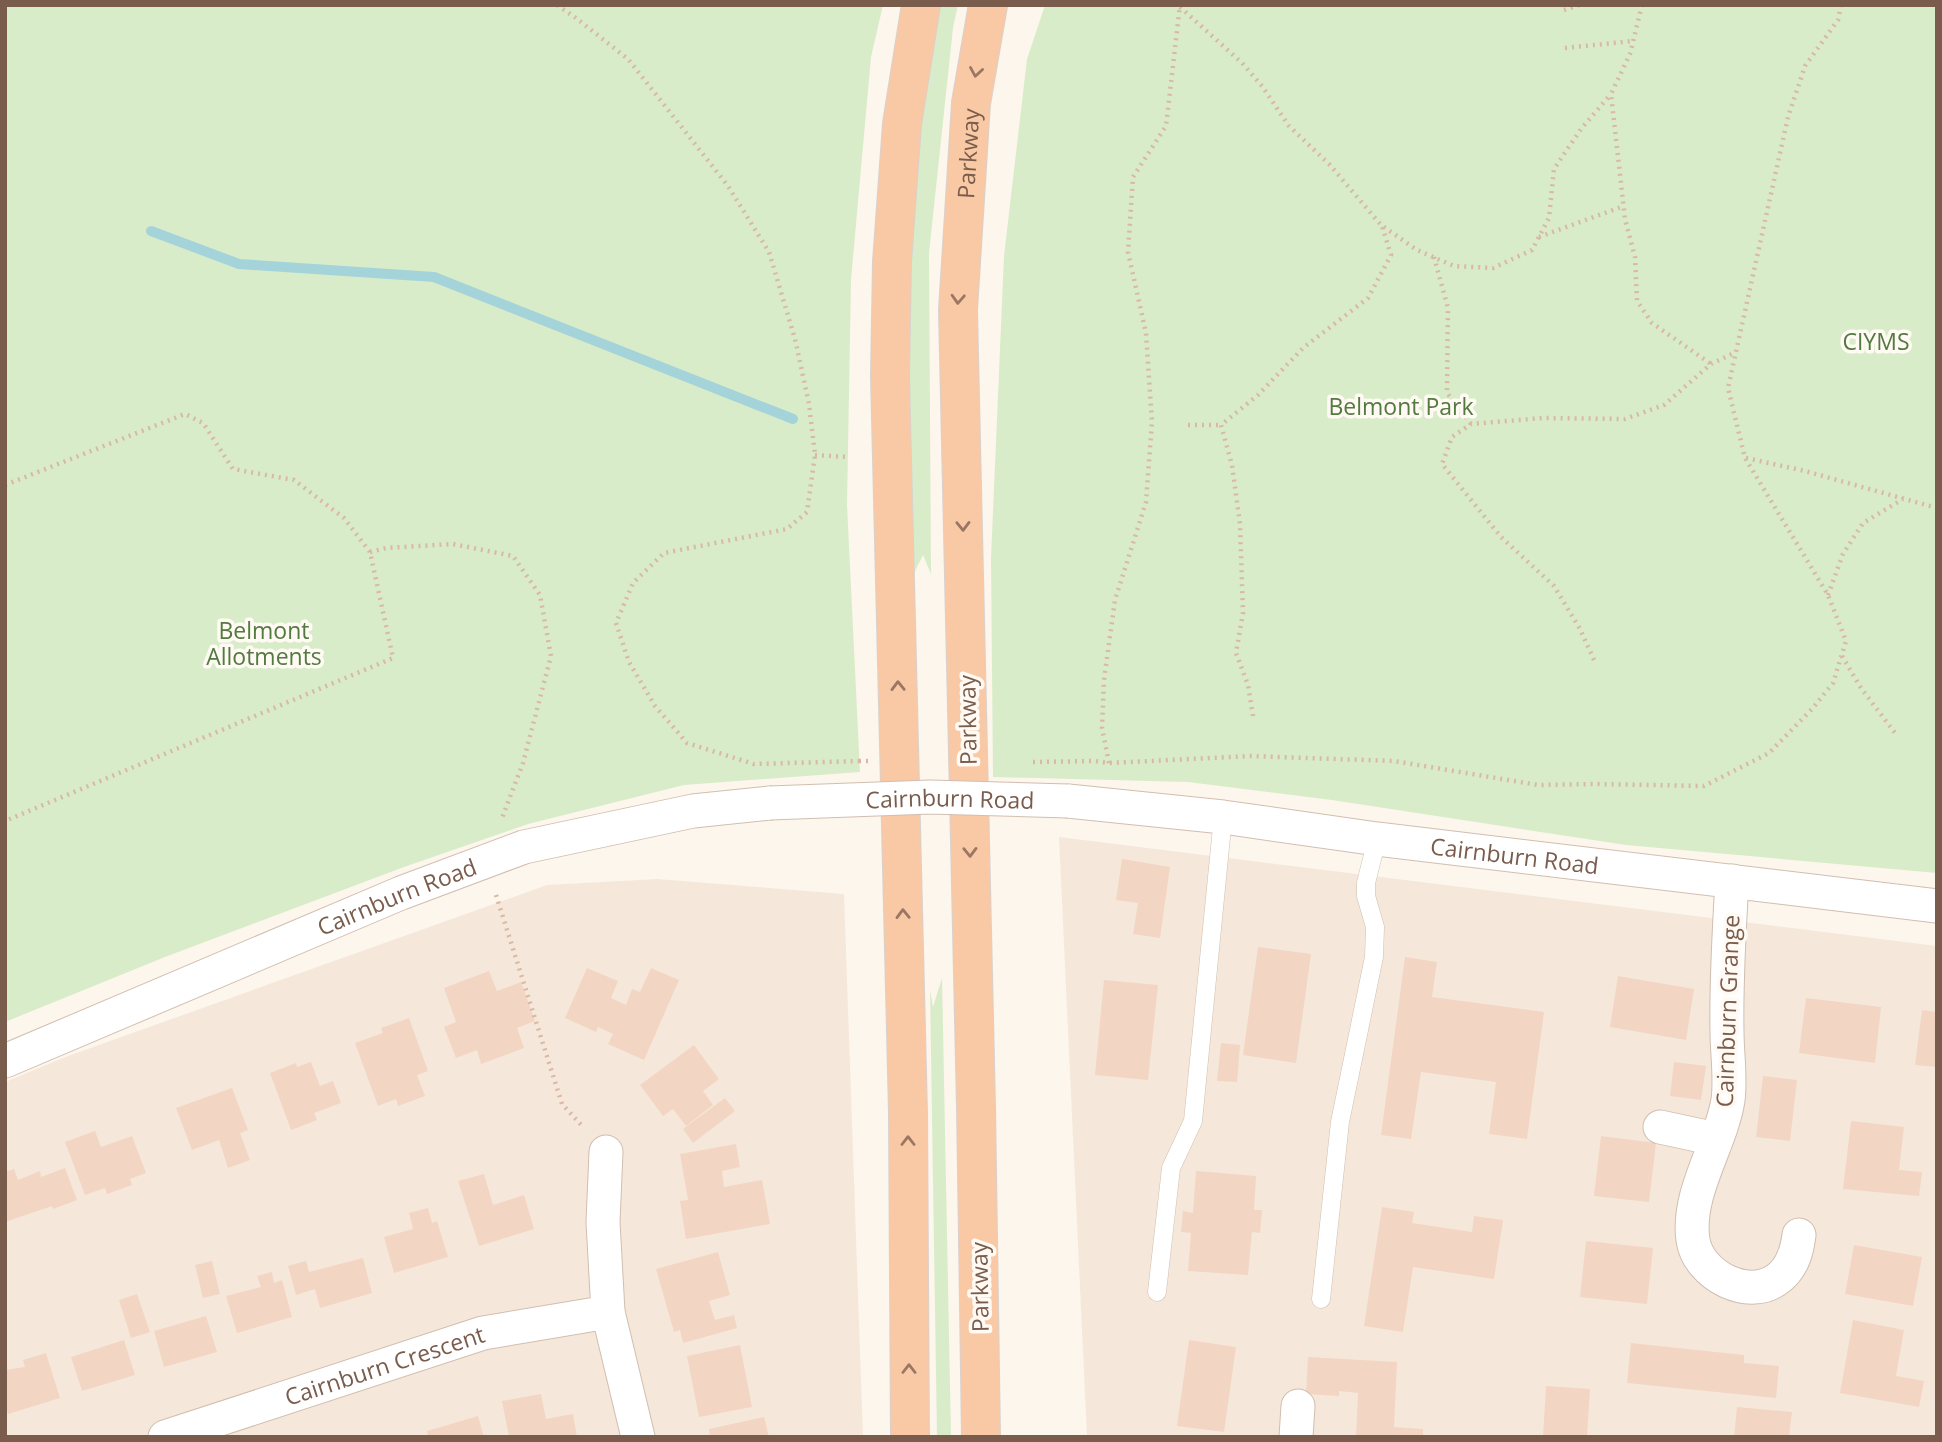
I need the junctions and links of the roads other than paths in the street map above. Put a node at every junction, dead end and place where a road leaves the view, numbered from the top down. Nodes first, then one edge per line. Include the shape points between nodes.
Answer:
1 (921, 5) edge
2 (988, 5) edge
3 (1223, 817) junction
4 (1377, 839) junction
5 (1732, 881) junction
6 (1937, 906) edge
7 (5, 1061) edge
8 (1660, 1127) dead end
9 (1716, 1139) junction
10 (606, 1152) road end
11 (1799, 1235) dead end
12 (1157, 1292) dead end
13 (1321, 1299) dead end
14 (608, 1312) junction
15 (180, 1435) edge
16 (638, 1437) edge
17 (910, 1437) edge
18 (981, 1437) edge

17 -> 1 highway via 908,1113 890,376 902,124
2 -> 18 highway, Parkway via 971,103 958,310
3 - 4 street, Cairnburn Road
3 - 7 street, Cairnburn Road, bridge via 1068,801 930,797 693,811 524,847 485,861 401,892
3 - 12 lane via 1193,1121 1171,1168
4 - 5 street, Cairnburn Road
4 - 13 lane via 1366,883 1375,927 1374,957 1340,1122
5 - 6 street, Cairnburn Road
5 - 9 street, Cairnburn Grange via 1729,1084
8 - 9 street, Cairnburn Grange
9 - 11 street, Cairnburn Grange via 1692,1226 1697,1255 1706,1268 1717,1278 1739,1285 1772,1283 1793,1261
10 - 14 street
14 - 15 street, Cairnburn Crescent via 483,1333
14 - 16 street

